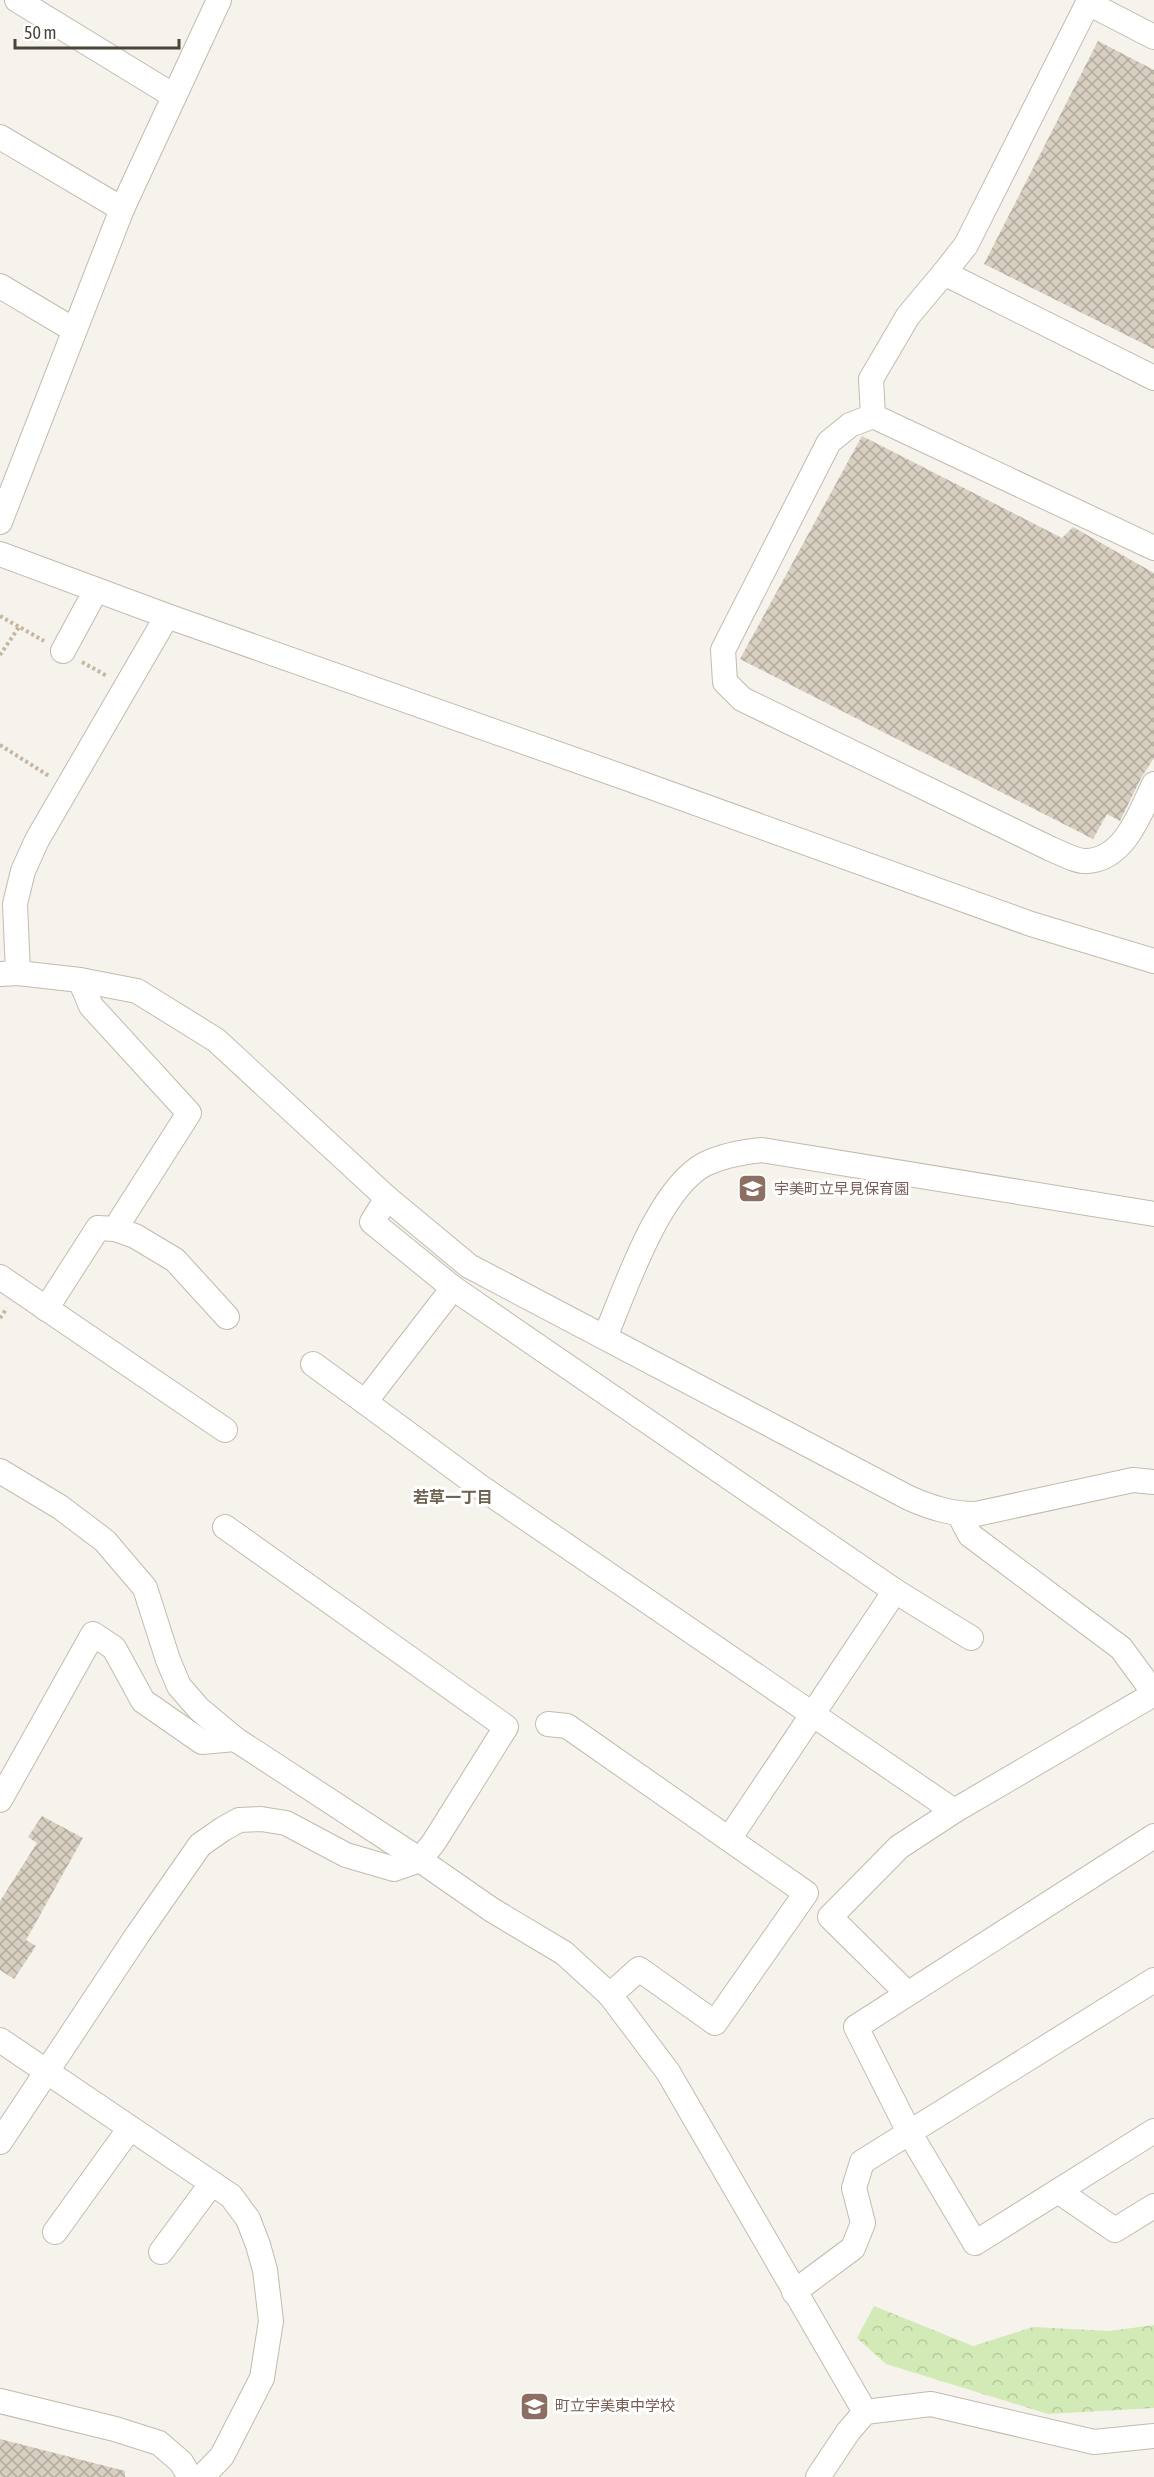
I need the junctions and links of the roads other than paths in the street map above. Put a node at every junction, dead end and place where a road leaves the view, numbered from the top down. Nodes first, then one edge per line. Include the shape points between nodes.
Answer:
1 (17, 0) edge
2 (219, 0) edge
3 (1154, 37) edge
4 (174, 96) junction
5 (0, 137) edge
6 (122, 209) junction
7 (944, 273) junction
8 (0, 286) edge
9 (74, 330) junction
10 (1154, 378) edge
11 (873, 416) junction
12 (0, 522) edge
13 (1154, 548) edge
14 (0, 554) edge
15 (96, 590) junction
16 (167, 616) junction
17 (63, 651) dead end
18 (1154, 784) edge
19 (8, 900) edge
20 (1152, 957) edge
21 (9, 974) edge
22 (80, 980) junction
23 (387, 1198) junction
24 (1154, 1214) edge
25 (115, 1229) junction
26 (0, 1277) edge
27 (453, 1288) junction
28 (46, 1309) junction
29 (227, 1317) dead end
30 (605, 1337) junction
31 (313, 1364) dead end
32 (364, 1402) junction
33 (225, 1430) dead end
34 (0, 1471) edge
35 (1154, 1482) edge
36 (959, 1514) junction
37 (225, 1527) dead end
38 (895, 1591) junction
39 (971, 1638) dead end
40 (1154, 1694) edge
41 (812, 1713) junction
42 (548, 1724) dead end
43 (235, 1739) junction
44 (0, 1800) edge
45 (954, 1811) junction
46 (1154, 1836) edge
47 (729, 1839) junction
48 (420, 1860) junction
49 (1154, 1980) edge
50 (907, 1993) junction
51 (610, 1995) junction
52 (0, 2040) edge
53 (47, 2072) junction
54 (130, 2128) junction
55 (1154, 2131) edge
56 (909, 2132) junction
57 (0, 2142) edge
58 (212, 2183) junction
59 (1058, 2191) junction
60 (1154, 2206) edge
61 (55, 2232) dead end
62 (161, 2252) dead end
63 (794, 2292) junction
64 (0, 2401) edge
65 (865, 2412) junction
66 (1154, 2436) edge
67 (190, 2477) edge
68 (202, 2477) edge
69 (818, 2477) edge

1 - 4 street
2 - 4 street
3 - 7 street via 1088,3 966,244
4 - 6 street
5 - 6 street
6 - 9 street
7 - 10 street
7 - 11 street via 908,316 871,379
8 - 9 street
9 - 12 street
11 - 13 street
11 - 18 street via 850,425 829,442 723,650 725,682 742,699 1051,849 1086,861 1109,854 1129,835
14 - 15 street
15 - 16 street
15 - 17 street
16 - 19 street via 37,840
16 - 20 street via 1031,924
19 - 21 street
21 - 22 street
22 - 23 street via 137,991 216,1040
22 - 25 street via 91,1006 189,1113
23 - 27 street via 372,1222
23 - 30 street via 469,1266
24 - 30 street via 762,1150 732,1153 703,1165 675,1190 652,1229
25 - 28 street via 98,1227
25 - 29 street via 175,1260
26 - 28 street
27 - 32 street
27 - 38 street
28 - 33 street
30 - 36 street via 909,1498
31 - 32 street
32 - 41 street via 479,1486
34 - 43 street via 60,1507 105,1541 145,1588 179,1686
35 - 36 street via 1133,1480 1010,1508
36 - 40 street via 970,1535 1121,1648
37 - 48 street via 506,1727
38 - 39 street
38 - 41 street
40 - 45 street
41 - 45 street
41 - 47 street
42 - 47 street via 567,1725
43 - 44 street via 202,1742 143,1701 114,1648 93,1634
43 - 48 street
45 - 50 street via 899,1847 830,1917
46 - 50 street
47 - 51 street via 806,1893 715,2023 639,1969
48 - 51 street via 564,1953
48 - 53 street via 394,1869 376,1864 346,1855 286,1822 239,1820 223,1829 200,1845
49 - 56 street
50 - 56 street via 856,2026
51 - 63 street via 668,2072
52 - 53 street
53 - 54 street
53 - 57 street
54 - 58 street
54 - 61 street
55 - 59 street
56 - 59 street via 975,2243
56 - 63 street via 862,2162 854,2188 863,2223 853,2248
58 - 62 street
58 - 68 street via 231,2196 248,2219 265,2270 271,2321 261,2378 222,2456
59 - 60 street via 1115,2230
63 - 65 street
64 - 67 street via 159,2443 181,2462
65 - 66 street via 931,2404 1094,2442
65 - 69 street

